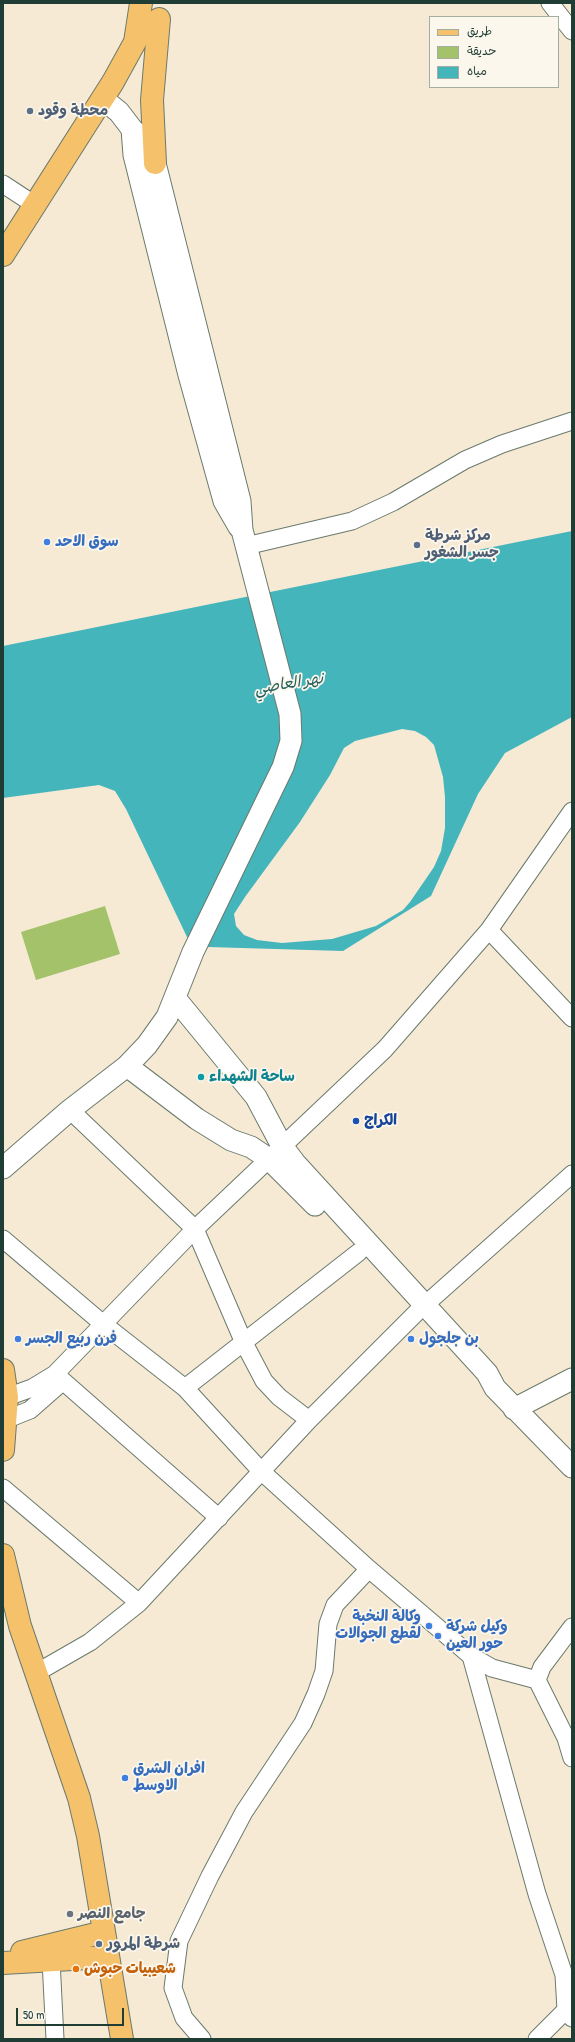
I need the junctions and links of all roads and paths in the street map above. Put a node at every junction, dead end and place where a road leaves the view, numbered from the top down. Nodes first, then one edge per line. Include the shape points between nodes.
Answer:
1 (141, 3) edge
2 (550, 3) edge
3 (160, 11) edge
4 (572, 32) edge
5 (135, 42) junction
6 (103, 99) junction
7 (132, 129) junction
8 (155, 163) junction
9 (3, 184) edge
10 (35, 205) junction
11 (3, 255) edge
12 (572, 421) edge
13 (244, 538) junction
14 (572, 811) edge
15 (489, 930) junction
16 (175, 998) junction
17 (572, 1018) edge
18 (127, 1066) junction
19 (70, 1110) junction
20 (276, 1152) junction
21 (3, 1168) edge
22 (572, 1174) edge
23 (195, 1229) junction
24 (3, 1239) edge
25 (359, 1252) junction
26 (421, 1309) junction
27 (102, 1323) junction
28 (244, 1343) junction
29 (3, 1370) edge
30 (59, 1377) junction
31 (572, 1379) edge
32 (185, 1388) junction
33 (7, 1397) junction
34 (514, 1409) junction
35 (5, 1420) junction
36 (309, 1420) junction
37 (3, 1450) edge
38 (572, 1467) edge
39 (261, 1471) junction
40 (3, 1488) edge
41 (219, 1518) junction
42 (3, 1555) edge
43 (369, 1569) junction
44 (139, 1603) junction
45 (572, 1627) edge
46 (471, 1656) junction
47 (36, 1673) junction
48 (537, 1680) junction
49 (572, 1758) edge
50 (104, 1932) junction
51 (60, 1954) junction
52 (3, 1956) edge
53 (107, 1957) junction
54 (3, 1963) edge
55 (569, 2014) edge
56 (55, 2039) edge
57 (122, 2039) edge
58 (202, 2039) edge
59 (537, 2039) edge

1 - 5 main road
2 - 4 street
3 - 5 main road via 147,36
3 - 8 main road via 152,100
5 - 6 main road
6 - 7 street via 119,112
6 - 10 main road
7 - 8 street via 146,144
7 - 13 street via 134,155 189,376 224,501
8 - 13 street via 240,502
9 - 10 street
10 - 11 main road
12 - 13 street via 502,444 465,460 393,502 352,521
13 - 16 street via 290,714 291,741 283,767 193,952
14 - 15 street
15 - 17 street
15 - 20 street via 385,1049
16 - 18 street via 167,1017
16 - 20 street via 256,1097
18 - 19 street
18 - 20 street via 197,1120 231,1140 251,1148
19 - 21 street
19 - 23 street
20 - 23 street
20 - 25 street
20 - 26 street
22 - 26 street
23 - 27 street
23 - 28 street
24 - 27 street
25 - 26 street
25 - 28 street
26 - 34 street via 487,1373 495,1388
26 - 36 street
27 - 30 street
27 - 32 street
28 - 32 street
28 - 36 street via 264,1381
29 - 33 main road
30 - 33 street
30 - 35 street via 30,1410
30 - 41 street
31 - 34 street
32 - 39 street
33 - 35 main road
34 - 38 street
35 - 37 main road
36 - 39 street
39 - 41 street
39 - 43 street
40 - 44 street
41 - 44 street
42 - 47 main road via 20,1626
43 - 46 street
43 - 58 street via 335,1605 328,1624 324,1671 303,1723 244,1812 179,1941 173,1988 184,2018
44 - 47 street via 90,1642
45 - 48 street via 542,1668
46 - 48 street via 492,1668
46 - 55 street via 538,1894 564,1975
47 - 50 main road via 79,1798
48 - 49 street via 566,1738
50 - 51 main road
50 - 53 main road
51 - 52 main road
51 - 53 main road
51 - 54 main road
51 - 56 street
53 - 57 main road
55 - 59 street

